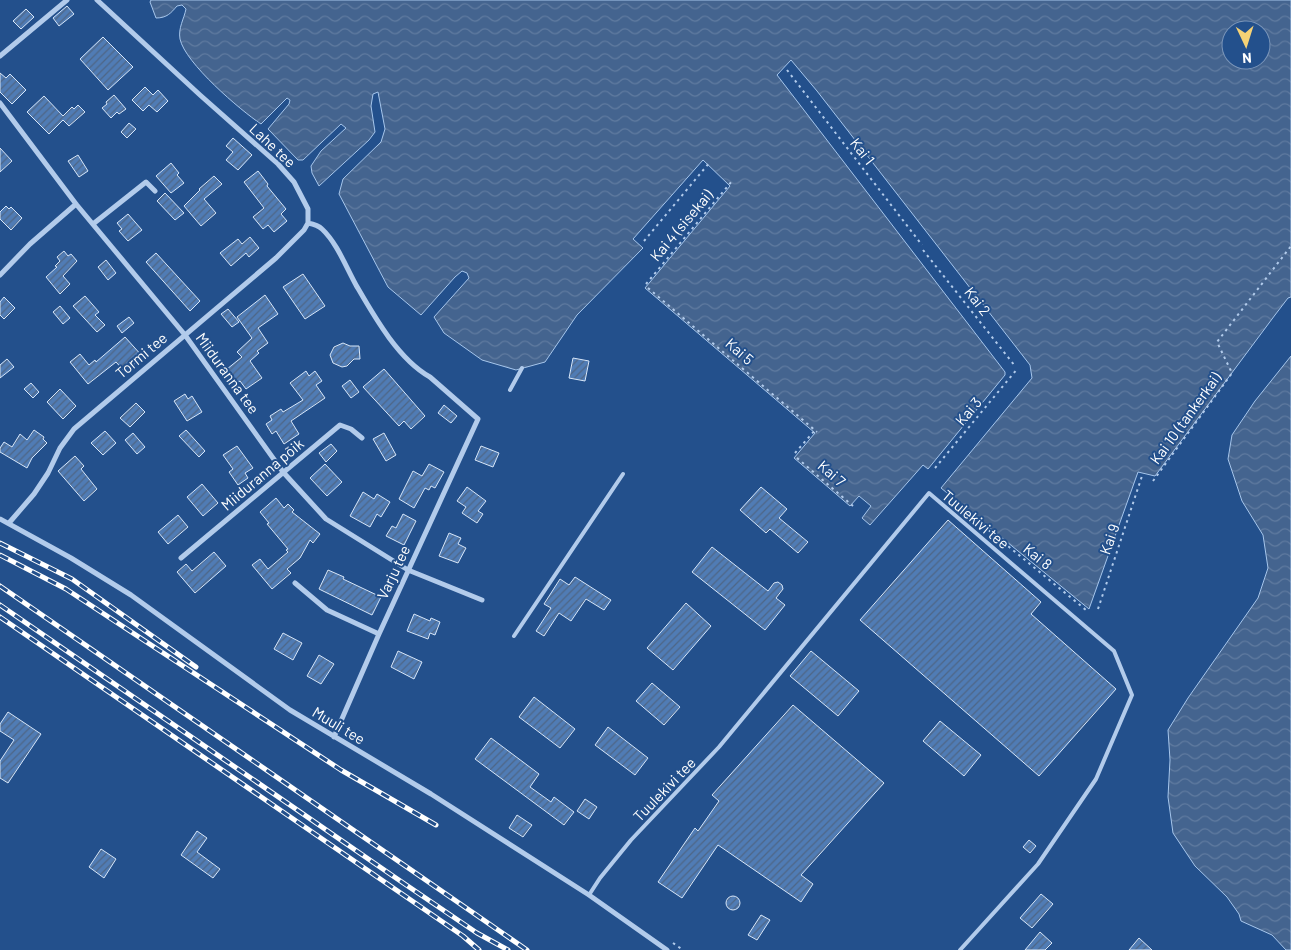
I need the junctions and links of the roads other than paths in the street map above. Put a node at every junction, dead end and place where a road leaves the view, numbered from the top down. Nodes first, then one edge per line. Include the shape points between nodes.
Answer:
1 (67, 0) edge
2 (97, 0) edge
3 (0, 56) edge
4 (0, 103) edge
5 (155, 191) dead end
6 (76, 204) junction
7 (308, 222) junction
8 (93, 224) junction
9 (0, 275) edge
10 (185, 335) junction
11 (522, 368) dead end
12 (510, 390) dead end
13 (362, 438) dead end
14 (283, 472) junction
15 (623, 474) dead end
16 (0, 519) edge
17 (9, 523) junction
18 (180, 558) dead end
19 (408, 570) junction
20 (295, 583) dead end
21 (482, 600) dead end
22 (378, 634) junction
23 (514, 636) dead end
24 (334, 738) junction
25 (589, 895) junction
26 (667, 950) edge
27 (960, 950) edge

1 - 3 street
2 - 7 street, Lahe tee via 278,164 294,182 308,209
4 - 6 street, Miiduranna tee
5 - 8 street via 146,182
6 - 8 street, Miiduranna tee
6 - 9 street
7 - 10 street, Tormi tee via 276,258
7 - 19 street, Varju tee via 322,228 333,243 366,303 400,352 478,419
8 - 10 street, Miiduranna tee
10 - 14 street, Miiduranna tee
10 - 17 street, Tormi tee via 74,429 60,448 48,474
11 - 12 lane
13 - 14 street, Miiduranna põik via 351,429 340,426
14 - 18 street, Miiduranna põik
14 - 19 street, Miiduranna tee via 326,519
15 - 23 lane
16 - 17 street, Muuli tee
17 - 24 street, Muuli tee via 131,595
19 - 21 street, Miiduranna tee
19 - 22 street, Varju tee
20 - 22 street via 327,610
22 - 24 street, Varju tee
24 - 25 street, Muuli tee via 430,794
25 - 26 street, Muuli tee
25 - 27 lane, Tuulekivi tee via 631,840 719,747 929,493 1114,651 1132,695 1096,779 1038,864

